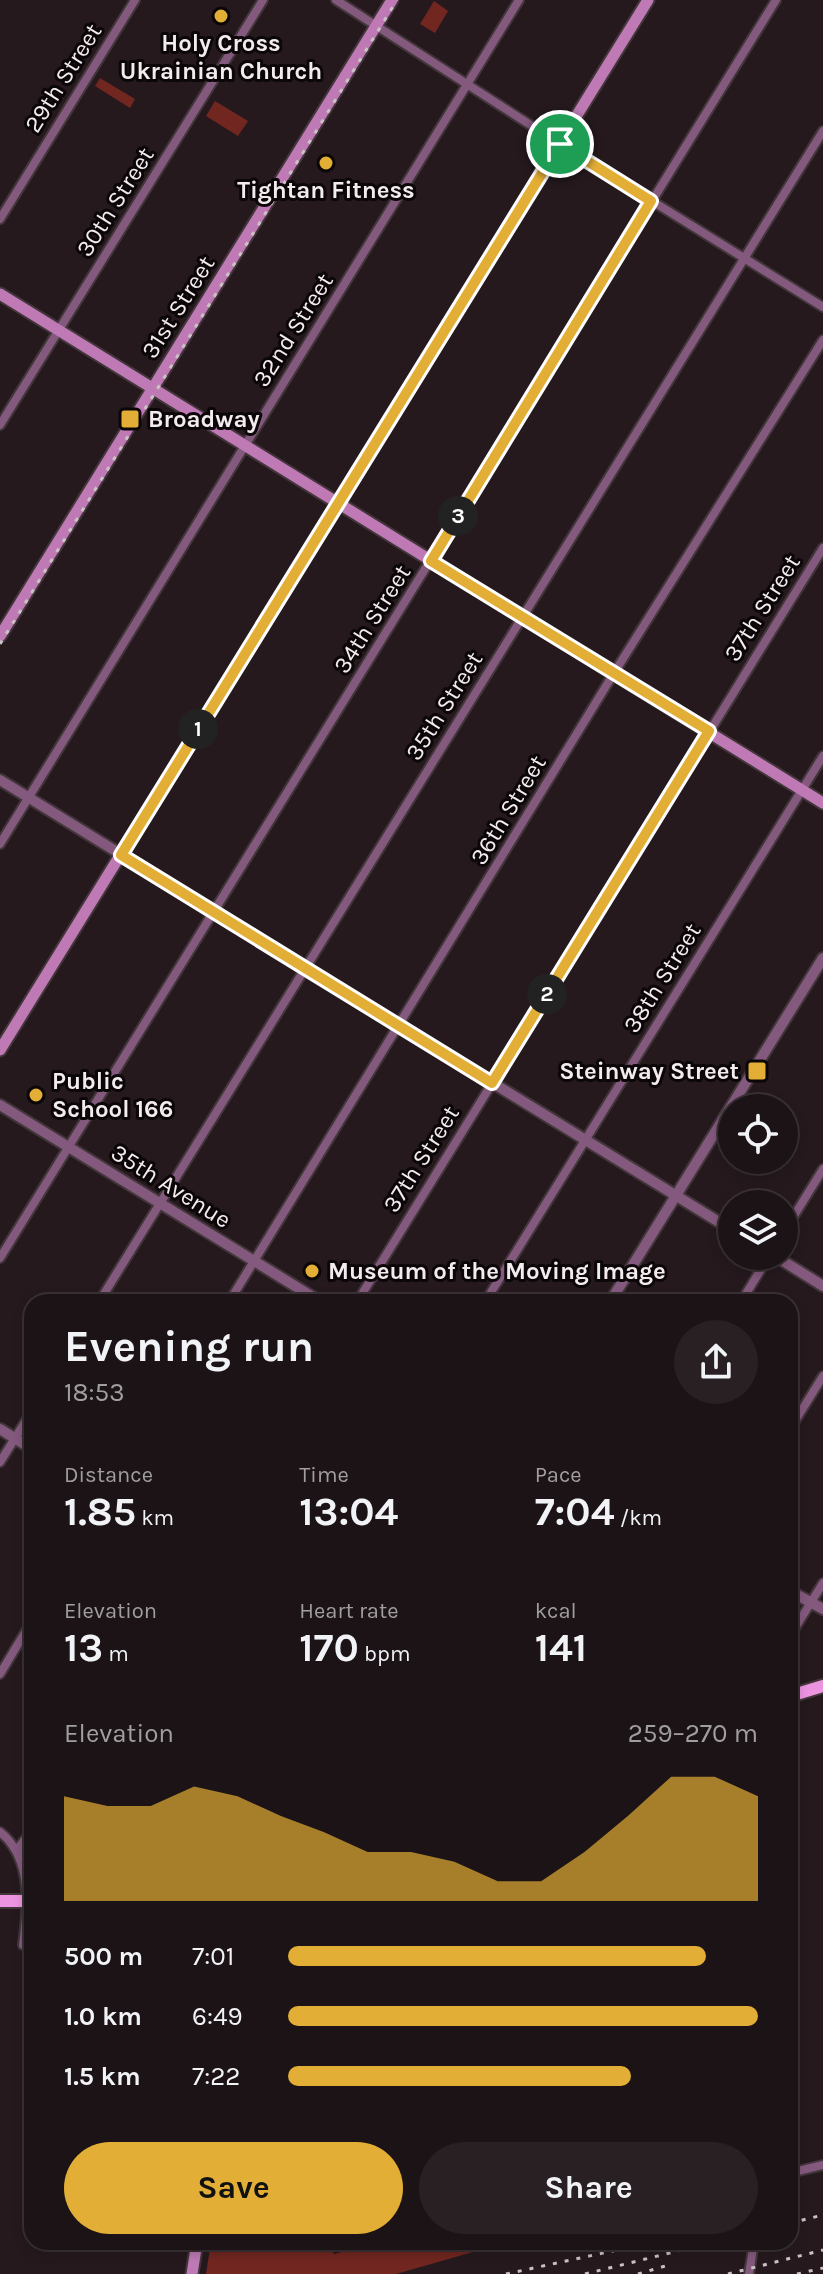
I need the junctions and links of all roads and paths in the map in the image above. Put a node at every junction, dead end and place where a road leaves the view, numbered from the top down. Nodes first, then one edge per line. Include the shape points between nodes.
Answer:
1 (135, 0) edge
2 (263, 0) edge
3 (336, 0) edge
4 (392, 0) edge
5 (519, 0) edge
6 (648, 0) edge
7 (776, 0) edge
8 (376, 25) junction
9 (467, 84) junction
10 (823, 131) edge
11 (560, 144) junction
12 (651, 201) junction
13 (0, 219) edge
14 (745, 258) junction
15 (0, 294) edge
16 (823, 307) edge
17 (59, 331) junction
18 (823, 340) edge
19 (153, 389) junction
20 (0, 425) edge
21 (246, 446) junction
22 (338, 503) junction
23 (823, 548) edge
24 (431, 561) junction
25 (523, 617) junction
26 (0, 636) edge
27 (614, 673) junction
28 (709, 731) junction
29 (823, 756) edge
30 (0, 780) edge
31 (802, 790) junction
32 (28, 798) junction
33 (823, 803) edge
34 (0, 844) edge
35 (121, 855) junction
36 (214, 912) junction
37 (823, 958) edge
38 (306, 968) junction
39 (400, 1026) junction
40 (0, 1050) edge
41 (492, 1083) junction
42 (0, 1105) edge
43 (586, 1140) junction
44 (69, 1147) junction
45 (823, 1169) edge
46 (676, 1195) junction
47 (160, 1203) junction
48 (798, 1209) edge
49 (718, 1221) edge
50 (0, 1258) edge
51 (254, 1261) junction
52 (763, 1270) edge
53 (796, 1270) edge
54 (823, 1286) edge
55 (104, 1294) edge
56 (234, 1294) edge
57 (308, 1294) edge
58 (362, 1294) edge
59 (490, 1294) edge
60 (615, 1294) edge
61 (746, 1294) edge
62 (823, 1376) edge
63 (798, 1416) edge
64 (24, 1424) edge
65 (0, 1429) edge
66 (15, 1439) junction
67 (24, 1444) edge
68 (0, 1462) edge
69 (823, 1583) edge
70 (798, 1596) edge
71 (811, 1603) junction
72 (823, 1609) edge
73 (798, 1623) edge
74 (24, 1634) edge
75 (0, 1674) edge
76 (823, 1686) edge
77 (798, 1694) edge
78 (0, 1832) edge
79 (24, 1841) edge
80 (17, 1850) junction
81 (24, 1851) edge
82 (24, 1875) edge
83 (0, 1901) edge
84 (24, 1901) edge
85 (24, 1938) edge
86 (23, 1945) dead end
87 (823, 2165) edge
88 (798, 2171) edge
89 (196, 2250) edge
90 (753, 2250) edge
91 (192, 2274) edge
92 (749, 2274) edge

1 - 13 street, 29th Street
2 - 17 street, 30th Street
3 - 8 street
4 - 8 main road, 31st Street
5 - 9 street, 32nd Street
6 - 11 main road
7 - 12 street, 34th Street
8 - 9 street
8 - 19 main road, 31st Street
9 - 11 street
9 - 21 street, 32nd Street
10 - 14 street, 35th Street
11 - 12 street
11 - 22 main road
12 - 14 street
12 - 24 street, 34th Street
14 - 16 street
14 - 25 street, 35th Street
15 - 17 main road
17 - 19 main road
17 - 20 street, 30th Street
18 - 27 street, 36th Street
19 - 21 main road
19 - 26 main road, 31st Street
21 - 22 main road
21 - 32 street, 32nd Street
22 - 24 main road
22 - 35 main road
23 - 28 street, 37th Street
24 - 25 main road
24 - 36 street, 34th Street
25 - 27 main road
25 - 38 street, 35th Street
27 - 28 main road
27 - 39 street, 36th Street
28 - 31 main road
28 - 41 street, 37th Street
29 - 31 street, 38th Street
30 - 32 street
31 - 33 main road
31 - 43 street, 38th Street
32 - 34 street, 32nd Street
32 - 35 street
35 - 36 street
35 - 40 main road
36 - 38 street
36 - 44 street, 34th Street
37 - 46 street
38 - 39 street
38 - 47 street, 35th Street
39 - 41 street
39 - 51 street, 36th Street
41 - 43 street
41 - 58 street, 37th Street
42 - 44 street, 35th Avenue
43 - 46 street
43 - 59 street, 38th Street
44 - 47 street, 35th Avenue
44 - 50 street, 34th Street
45 - 48 street
46 - 49 street
46 - 60 street
47 - 51 street, 35th Avenue
47 - 55 street, 35th Street
51 - 56 street, 36th Street
51 - 57 street, 35th Avenue
52 - 61 street
53 - 54 street
62 - 63 street
64 - 66 street
65 - 66 street
66 - 67 street
66 - 68 street
69 - 71 street
70 - 71 street
71 - 72 street
71 - 73 street
74 - 75 street
76 - 77 main road
78 - 80 street
79 - 80 street
80 - 81 street
80 - 82 street
83 - 84 main road
85 - 86 street
87 - 88 street
89 - 91 main road
90 - 92 street

